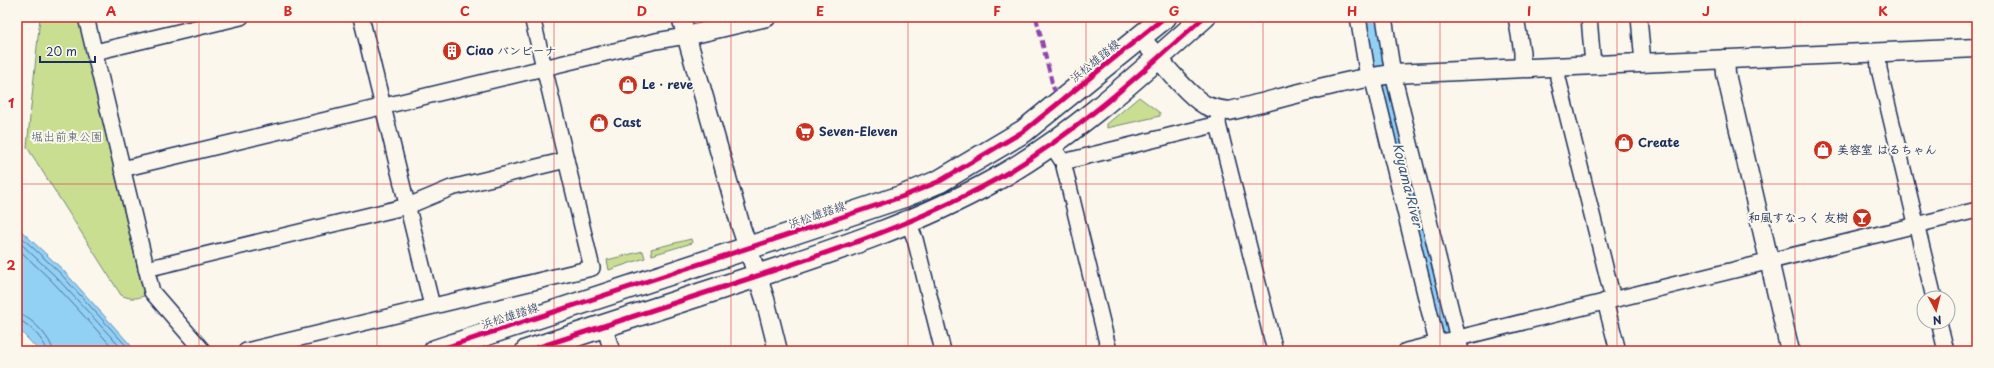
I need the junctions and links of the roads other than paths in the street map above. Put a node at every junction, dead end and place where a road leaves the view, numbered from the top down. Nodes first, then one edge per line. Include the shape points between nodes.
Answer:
1 (86, 17) edge
2 (241, 17) edge
3 (361, 17) edge
4 (532, 17) edge
5 (681, 17) edge
6 (767, 17) edge
7 (1165, 17) edge
8 (1204, 17) edge
9 (1358, 17) edge
10 (1384, 17) edge
11 (1516, 17) edge
12 (1589, 17) edge
13 (1639, 17) edge
14 (686, 36) junction
15 (1140, 37) junction
16 (1977, 48) edge
17 (95, 52) junction
18 (1878, 52) junction
19 (1158, 57) junction
20 (1725, 60) junction
21 (1643, 63) junction
22 (1593, 65) junction
23 (1558, 67) junction
24 (544, 68) junction
25 (1522, 68) junction
26 (1380, 75) junction
27 (383, 106) junction
28 (1219, 117) junction
29 (1057, 153) junction
30 (566, 160) junction
31 (122, 169) junction
32 (408, 206) junction
33 (1977, 210) edge
34 (908, 222) junction
35 (1917, 225) junction
36 (748, 249) junction
37 (1768, 262) junction
38 (146, 269) junction
39 (757, 276) junction
40 (1932, 290) edge
41 (1609, 300) junction
42 (432, 306) junction
43 (604, 326) junction
44 (1942, 330) edge
45 (1448, 344) edge
46 (203, 351) edge
47 (246, 351) edge
48 (435, 351) edge
49 (527, 351) edge
50 (612, 351) edge
51 (778, 351) edge
52 (942, 351) edge
53 (1109, 351) edge
54 (1275, 351) edge
55 (1406, 351) edge
56 (1618, 351) edge
57 (1790, 351) edge
58 (1946, 351) edge

1 - 17 street
2 - 17 street
3 - 27 street
4 - 24 street
5 - 14 street
6 - 14 street
7 - 15 main road, 浜松雄踏線
8 - 19 main road
9 - 26 street
10 - 26 street
11 - 25 street
12 - 22 street
13 - 21 street
14 - 24 street
14 - 36 street
15 - 19 street
15 - 36 main road, 浜松雄踏線 via 1024,131 940,181 904,196
16 - 18 street
17 - 31 street
18 - 20 street
18 - 35 street via 1879,69
19 - 28 street
19 - 29 main road via 1086,118
20 - 21 street
20 - 37 street
21 - 22 street
22 - 23 street
23 - 25 street
23 - 41 street via 1558,78
24 - 27 street
24 - 30 street
25 - 26 street
26 - 28 street via 1229,111
26 - 45 street
26 - 45 street
27 - 31 street
27 - 32 street
28 - 29 street
28 - 54 street
29 - 34 main road
29 - 53 street
30 - 32 street via 451,188
30 - 42 street via 592,268
31 - 38 street
32 - 38 street
32 - 42 street
33 - 35 street
34 - 39 main road
34 - 52 street via 915,239
35 - 37 street
35 - 40 street
36 - 39 street
36 - 48 main road, 浜松雄踏線
37 - 41 street
37 - 57 street
38 - 46 street via 152,292
39 - 43 main road
39 - 51 street
41 - 45 street
41 - 56 street
42 - 47 street
43 - 49 main road
43 - 50 street
44 - 58 street
45 - 55 street

